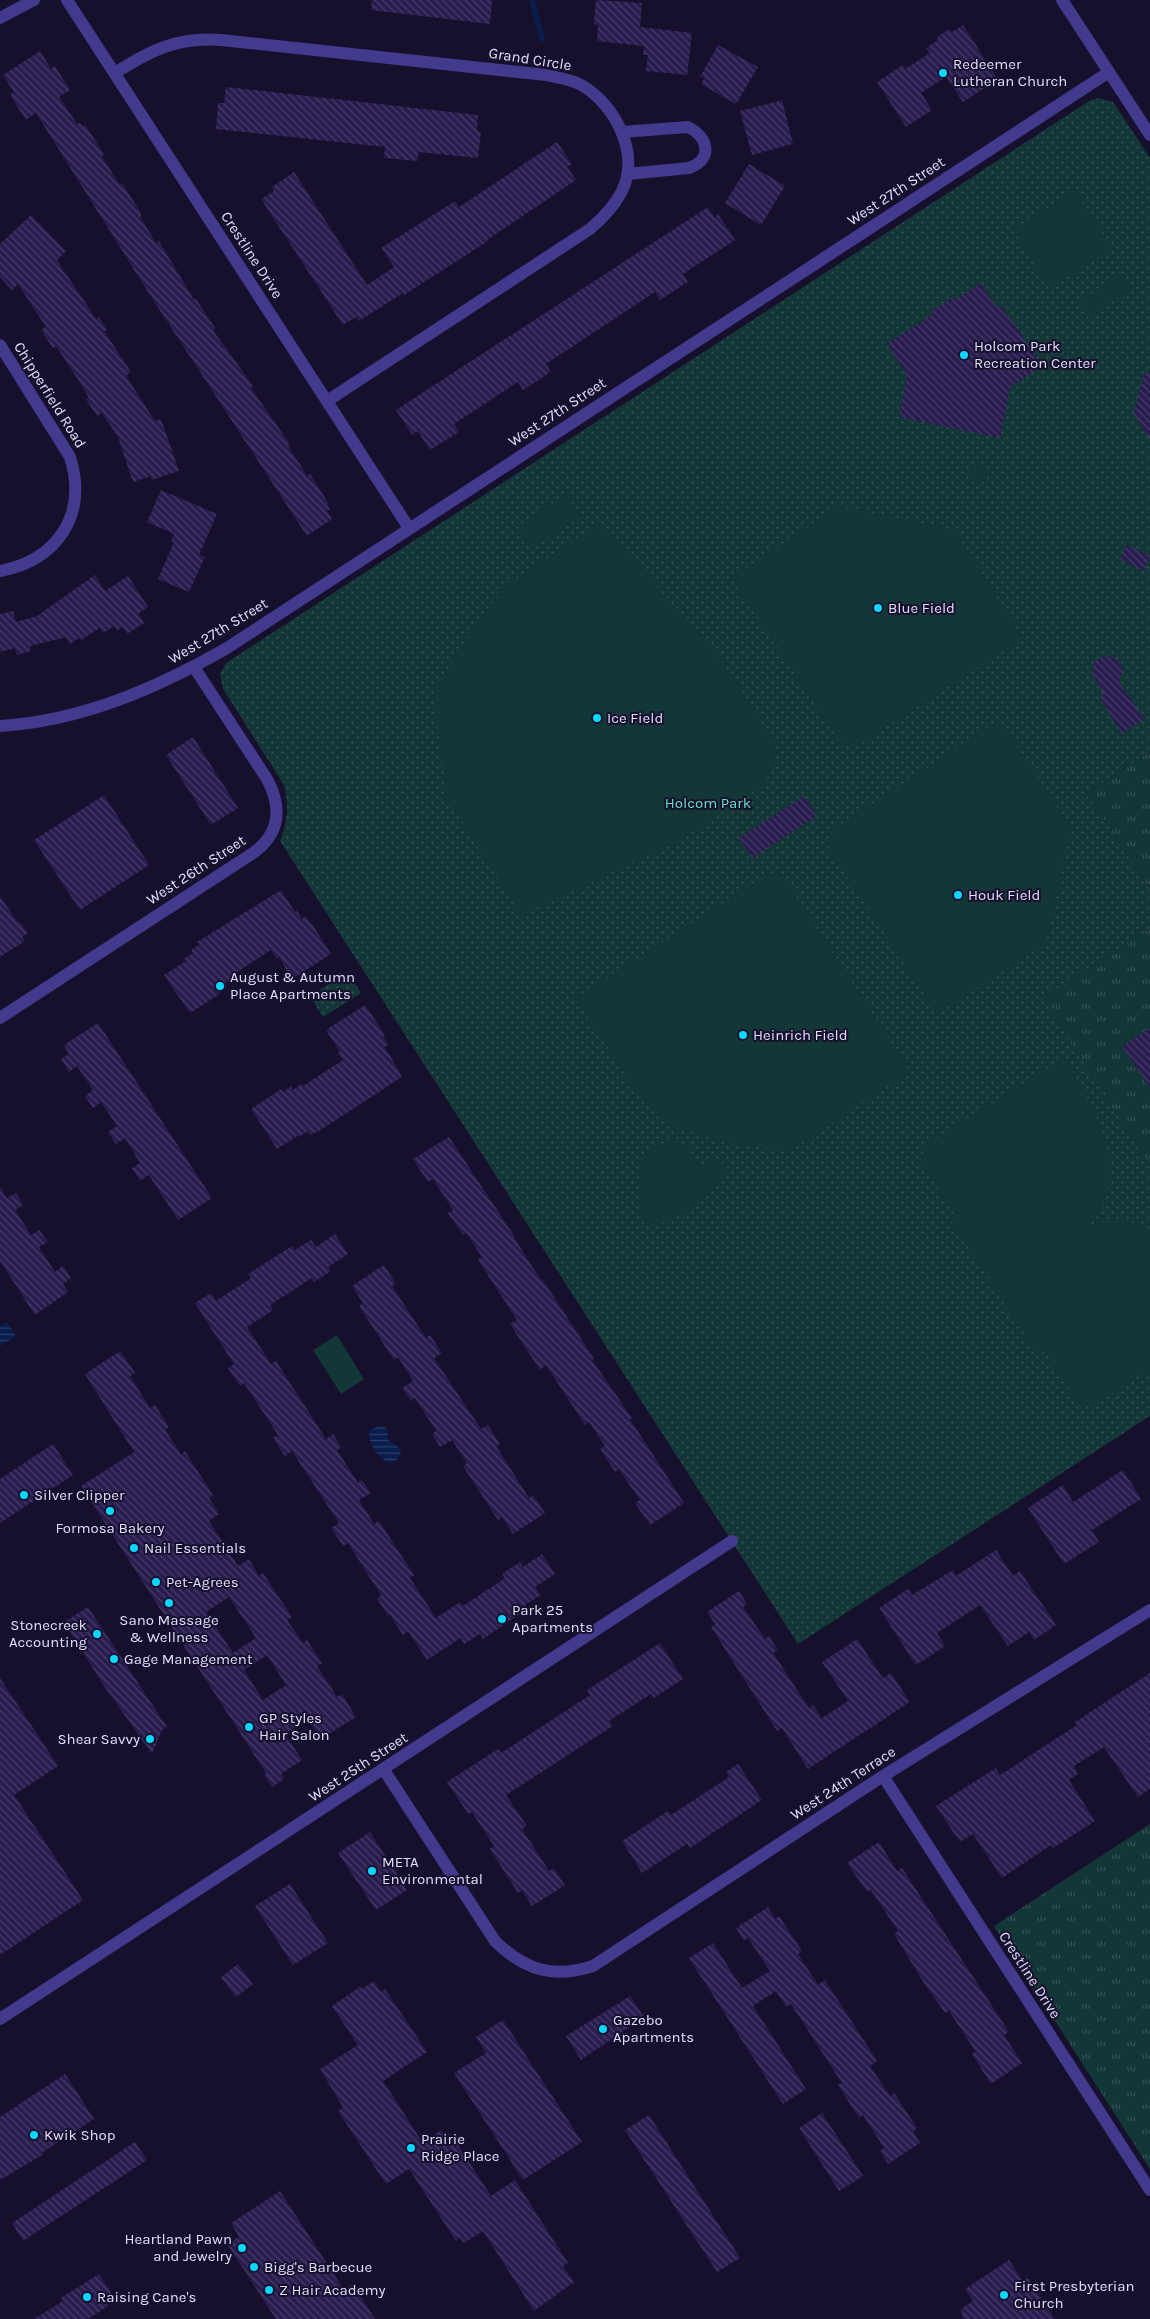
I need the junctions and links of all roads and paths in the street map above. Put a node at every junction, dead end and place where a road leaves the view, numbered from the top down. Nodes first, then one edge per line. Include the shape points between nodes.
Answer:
1 (34, 0) edge
2 (67, 0) edge
3 (1062, 0) edge
4 (0, 18) edge
5 (1108, 72) junction
6 (115, 73) junction
7 (622, 132) junction
8 (1150, 135) edge
9 (628, 174) junction
10 (0, 346) edge
11 (327, 401) junction
12 (409, 528) junction
13 (0, 572) edge
14 (194, 666) junction
15 (0, 726) edge
16 (0, 1018) edge
17 (732, 1541) dead end
18 (1150, 1610) edge
19 (384, 1770) junction
20 (883, 1776) junction
21 (0, 2019) edge
22 (1150, 2190) edge

1 - 4 street
2 - 6 street, Crestline Drive
3 - 5 street
5 - 8 street
5 - 12 street, West 27th Street
6 - 7 street, Grand Circle via 162,46 201,38 546,75 582,85 611,112
6 - 11 street, Crestline Drive
7 - 9 street, Grand Circle
7 - 9 street via 688,126 697,131 705,148 704,157 698,165 690,168
9 - 11 street, Grand Circle via 609,212 590,230
10 - 13 street, Chipperfield Road via 70,457 76,476 76,495 73,512 54,544 24,565
11 - 12 street, Crestline Drive
12 - 14 street, West 27th Street via 227,648
14 - 15 street, West 27th Street via 147,690 104,705 59,717
14 - 16 street, West 26th Street via 275,793 276,822 270,835 261,847
17 - 19 street, West 25th Street
18 - 20 street, West 24th Terrace
19 - 20 street, West 24th Terrace via 496,1942 520,1962 551,1972 576,1971 593,1966
19 - 21 street, West 25th Street
20 - 22 street, Crestline Drive

